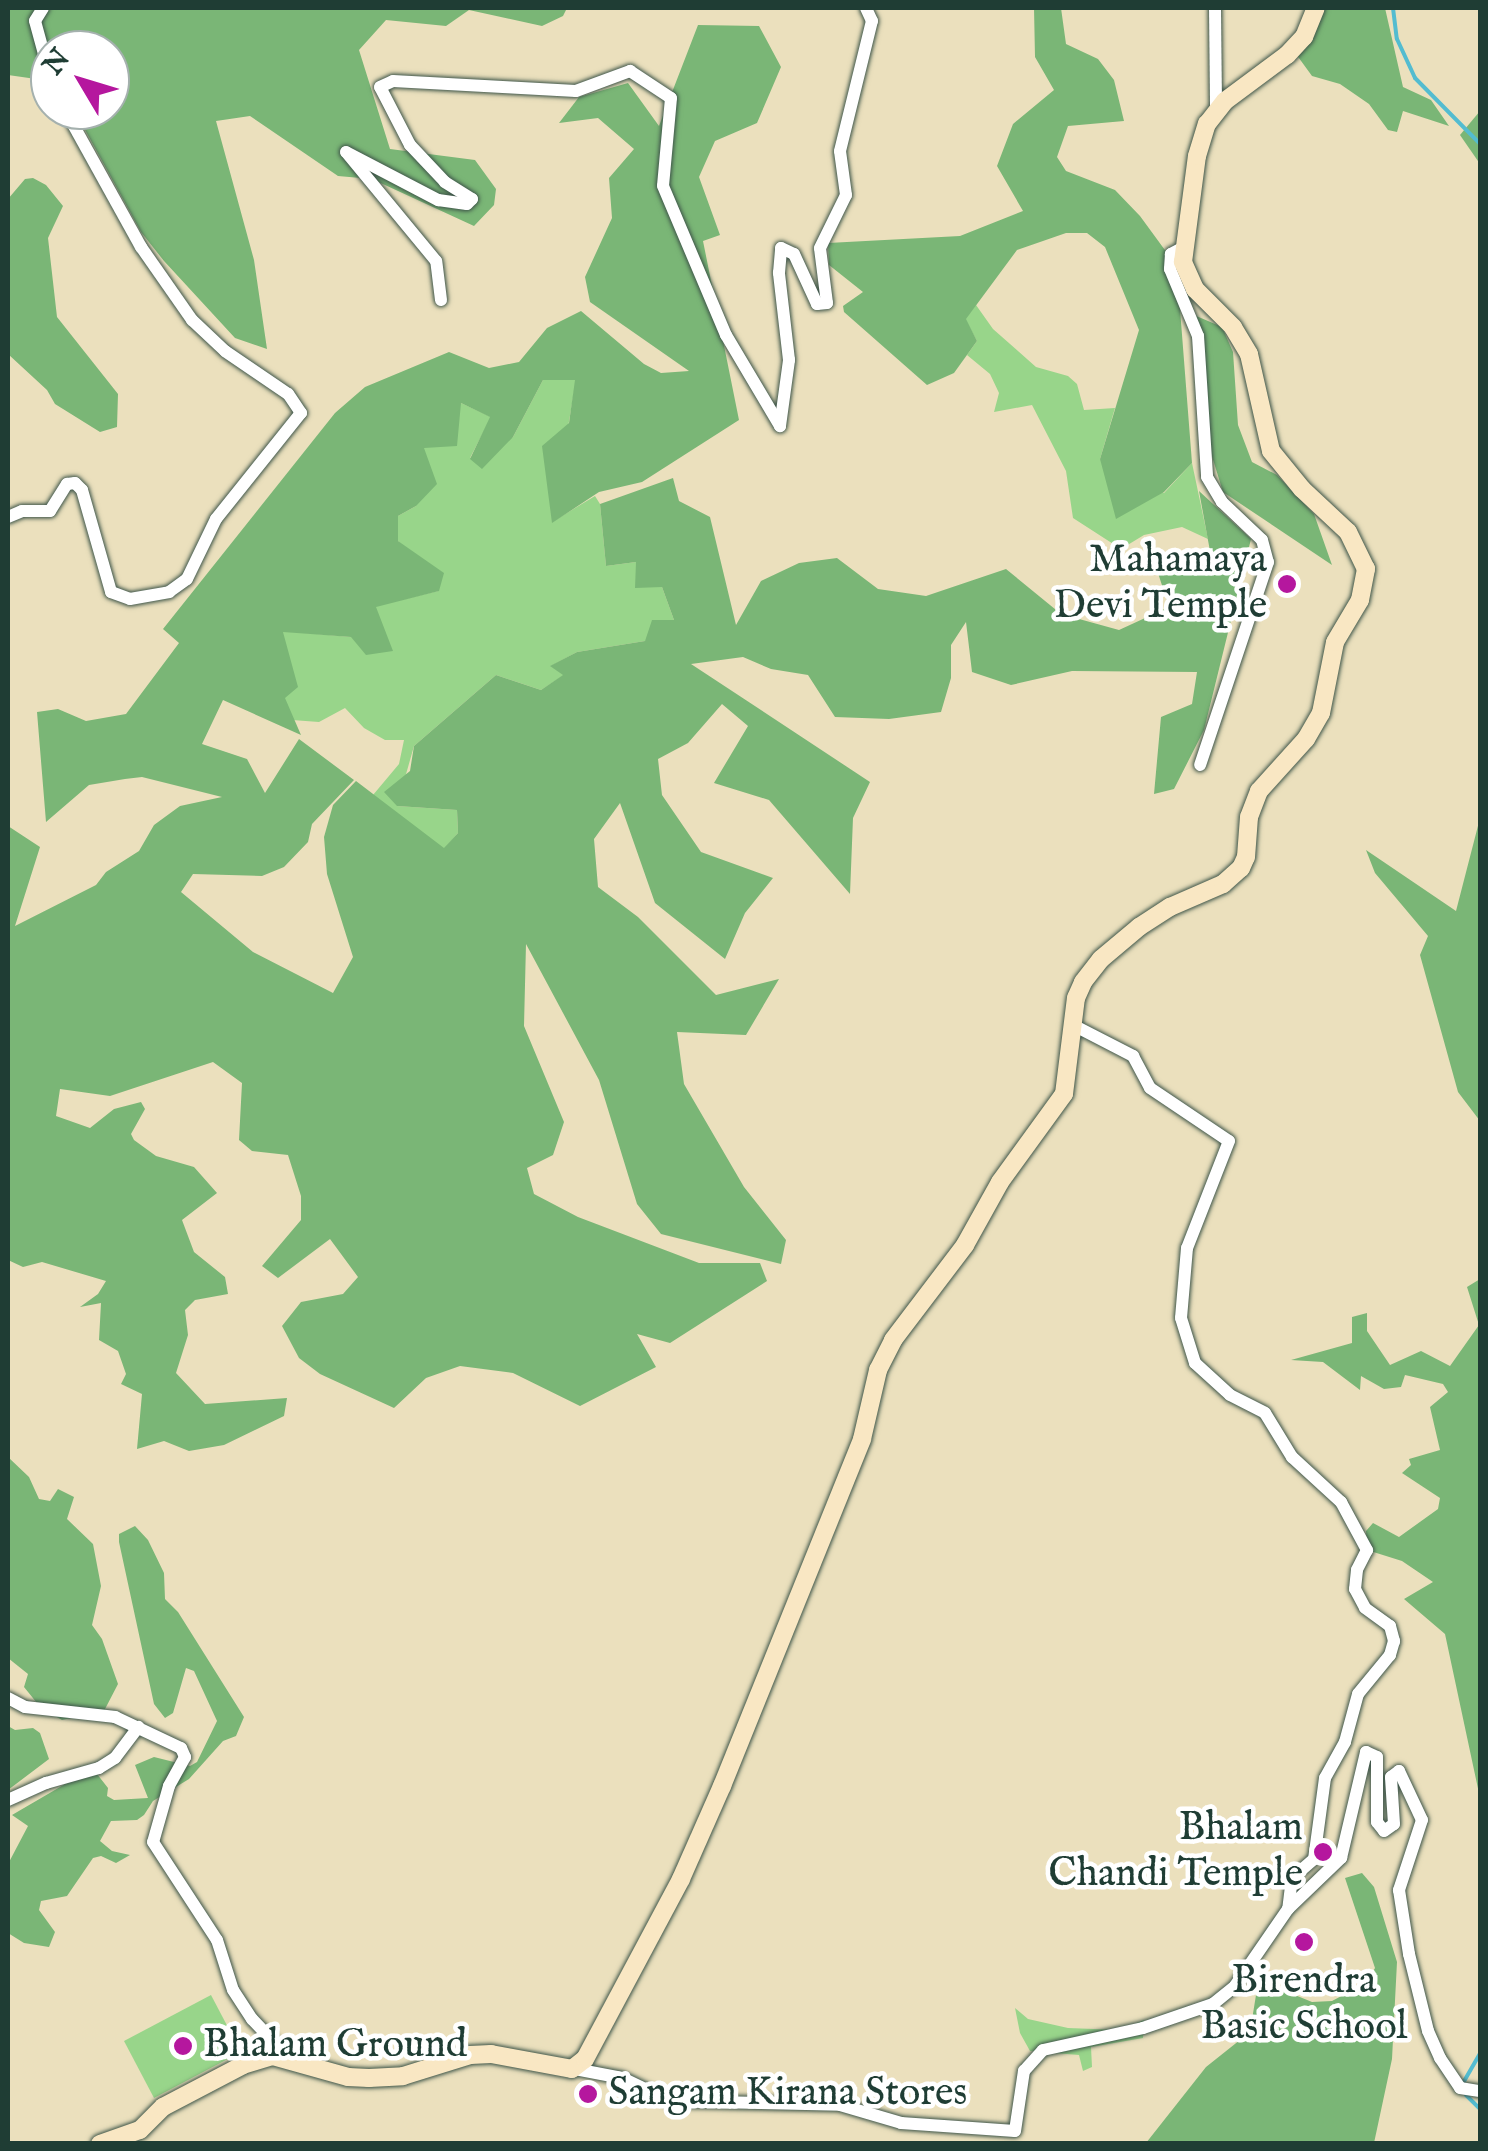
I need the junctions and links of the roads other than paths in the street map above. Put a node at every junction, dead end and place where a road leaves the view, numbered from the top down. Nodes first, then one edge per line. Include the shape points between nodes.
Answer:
1 (866, 8) edge
2 (1215, 8) edge
3 (1316, 8) edge
4 (1216, 109) junction
5 (76, 130) edge
6 (1184, 247) junction
7 (442, 300) dead end
8 (8, 517) edge
9 (1200, 766) dead end
10 (1073, 1024) junction
11 (8, 1698) edge
12 (138, 1727) junction
13 (8, 1800) edge
14 (1288, 1909) junction
15 (288, 2057) junction
16 (575, 2069) junction
17 (1480, 2091) edge
18 (100, 2144) edge

1 - 7 street via 872,21 840,152 846,195 820,248 827,303 816,304 794,254 781,248 789,360 780,426 726,334 664,186 671,98 630,71 576,90 393,82 380,87 410,145 472,199 438,200 346,152 436,260
2 - 4 street
3 - 4 main road via 1304,37 1287,55
4 - 6 main road via 1197,156
5 - 8 street via 141,247 192,320 224,351 288,394 302,413 216,519 187,578 169,592 130,598 111,592 75,483 67,484 50,511
6 - 9 street via 1171,254 1170,269 1198,336 1207,477 1222,502 1262,540 1268,562
6 - 10 main road via 1187,276 1234,327 1249,354 1271,451 1348,532 1361,554 1365,587 1335,642 1316,725 1252,802 1240,868 1223,884 1170,907 1101,959 1078,992
10 - 14 street via 1133,1056 1150,1088 1229,1141 1186,1248 1181,1318 1196,1363 1230,1396 1265,1413 1292,1457 1341,1502 1367,1550 1355,1588 1364,1608 1390,1626 1394,1641 1358,1694 1346,1742 1326,1778 1314,1860 1292,1878
10 - 16 main road via 1059,1104 878,1370 862,1439 722,1786 681,1879
11 - 12 street via 25,1707 115,1717
12 - 13 street via 99,1768
12 - 15 street via 171,1741 185,1757 169,1786 156,1850 217,1940 232,1990
14 - 16 street via 1235,1986 1213,2004 1042,2050 1024,2071 1015,2132 901,2123 840,2105 670,2101 622,2078
14 - 17 street via 1341,1858 1366,1752 1377,1757 1376,1822 1384,1831 1394,1824 1391,1777 1398,1771 1422,1820 1399,1890 1428,2031 1460,2088
15 - 16 main road via 369,2078 491,2054
15 - 18 main road via 243,2065 163,2107 140,2130

